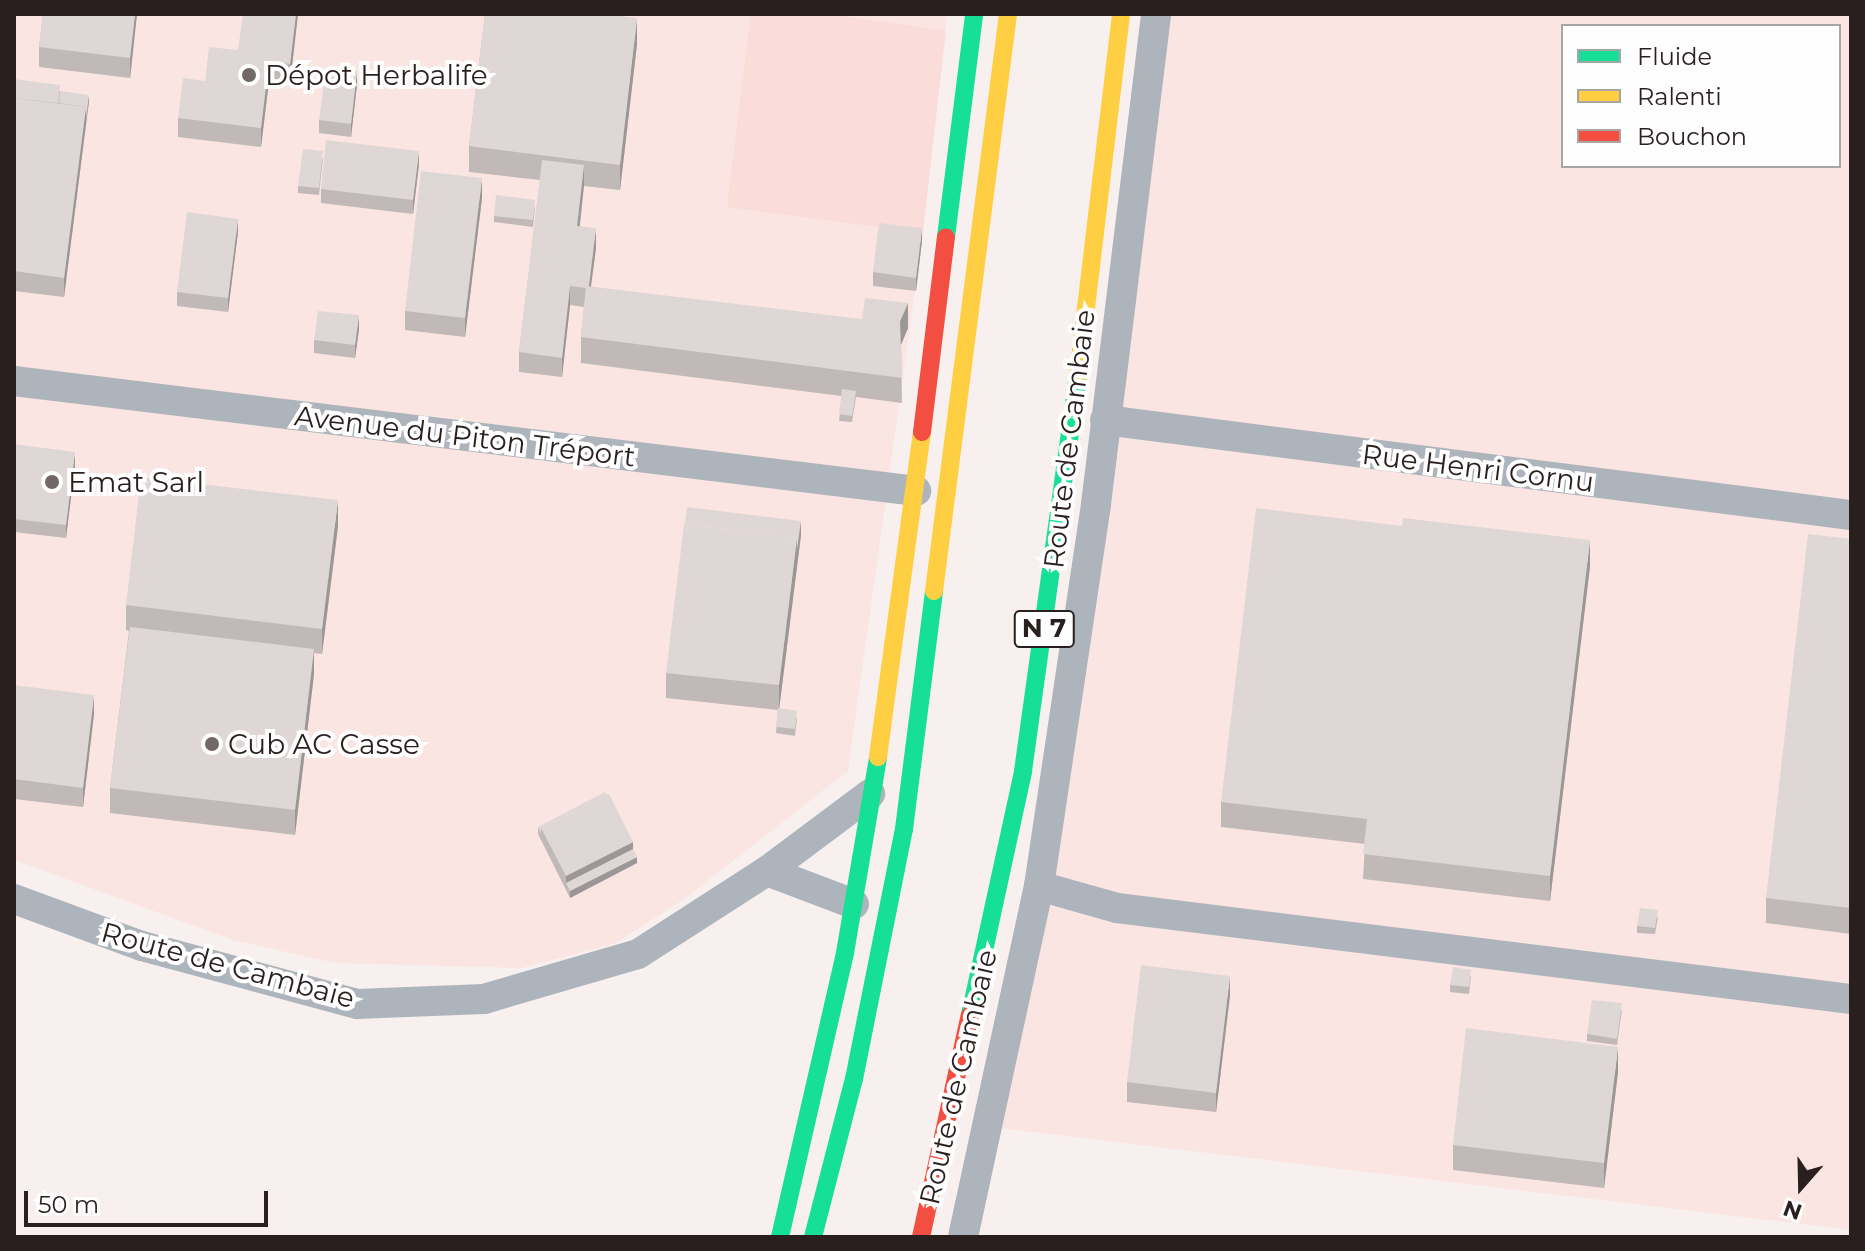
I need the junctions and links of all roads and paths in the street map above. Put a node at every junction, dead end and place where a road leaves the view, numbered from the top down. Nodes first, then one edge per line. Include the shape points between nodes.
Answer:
1 (974, 14) edge
2 (1008, 14) edge
3 (1121, 14) edge
4 (1156, 14) edge
5 (14, 381) edge
6 (1105, 420) junction
7 (916, 491) junction
8 (1851, 515) edge
9 (870, 794) junction
10 (767, 871) junction
11 (1039, 886) junction
12 (14, 899) edge
13 (854, 904) junction
14 (1851, 999) edge
15 (780, 1237) edge
16 (813, 1237) edge
17 (921, 1237) edge
18 (963, 1237) edge

1 - 7 main road
2 - 16 main road via 904,829 854,1079
3 - 17 main road, Route de Cambaie / N 7 via 1065,487 1023,771
4 - 6 street
5 - 7 street, Avenue du Piton Tréport
6 - 8 street, Rue Henri Cornu
6 - 11 street
7 - 9 main road
9 - 10 street, Route de Cambaie
9 - 13 main road
10 - 12 street, Route de Cambaie via 638,954 484,999 357,1004 142,946
10 - 13 street
11 - 14 street via 1117,908
11 - 18 street
13 - 15 main road via 819,1081

